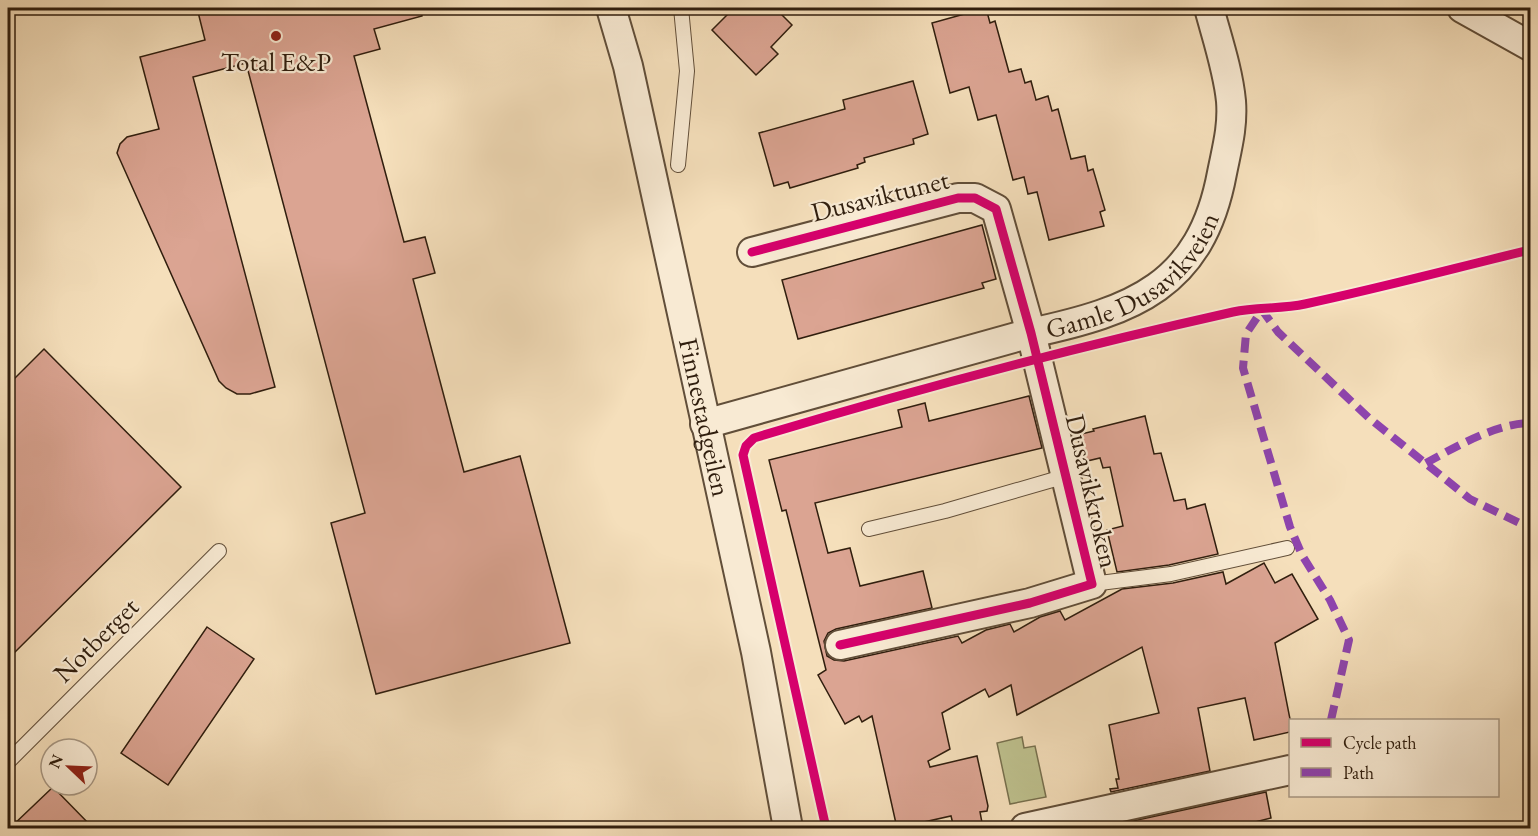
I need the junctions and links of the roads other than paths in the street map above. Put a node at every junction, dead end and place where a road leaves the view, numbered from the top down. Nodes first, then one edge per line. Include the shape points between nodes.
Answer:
1 (611, 8) edge
2 (681, 8) edge
3 (1209, 8) edge
4 (1462, 8) edge
5 (1530, 46) edge
6 (678, 165) dead end
7 (753, 252) dead end
8 (1031, 333) junction
9 (705, 424) junction
10 (1066, 476) junction
11 (869, 529) dead end
12 (1287, 548) dead end
13 (219, 551) dead end
14 (1092, 584) junction
15 (840, 645) dead end
16 (8, 762) edge
17 (1289, 770) edge
18 (788, 828) edge
19 (1025, 828) edge

1 - 9 street, Finnestadgeilen via 628,66
2 - 6 lane via 687,72
3 - 8 street, Gamle Dusavikveien via 1231,100 1232,134 1219,190 1196,248 1156,289 1119,310
4 - 5 street
7 - 8 street, Dusaviktunet via 918,207 975,198 996,209
8 - 9 street, Gamle Dusavikveien
8 - 10 street, Dusavikkroken
9 - 18 street, Finnestadgeilen via 756,652
10 - 11 lane, Dusavikkroken
10 - 14 street, Dusavikkroken
12 - 14 lane, Dusavikkroken via 1171,574
13 - 16 lane, Notberget
14 - 15 street, Dusavikkroken via 1030,603
17 - 19 street

